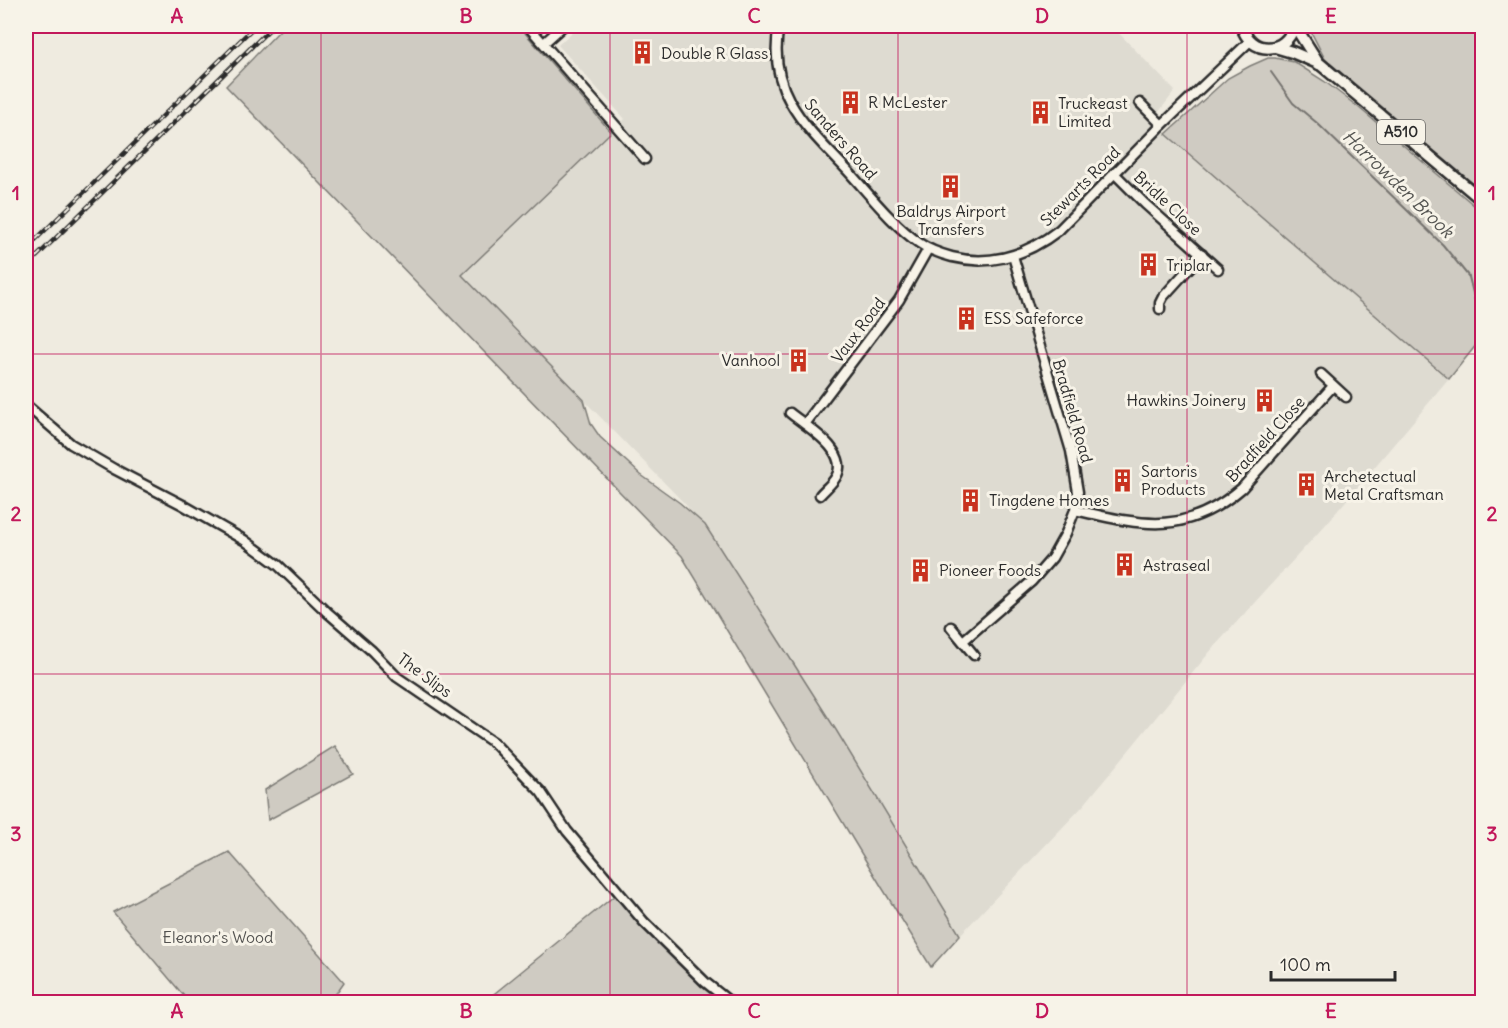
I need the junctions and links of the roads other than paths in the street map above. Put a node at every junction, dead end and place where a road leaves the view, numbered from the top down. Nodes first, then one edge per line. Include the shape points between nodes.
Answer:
1 (528, 26) edge
2 (563, 26) edge
3 (779, 26) edge
4 (1242, 26) edge
5 (1295, 26) edge
6 (1250, 41) junction
7 (544, 44) junction
8 (1275, 47) junction
9 (1320, 64) junction
10 (1140, 103) dead end
11 (1162, 125) junction
12 (645, 159) dead end
13 (1114, 173) junction
14 (1482, 200) edge
15 (928, 249) junction
16 (1202, 254) junction
17 (1013, 256) junction
18 (1218, 268) dead end
19 (1160, 309) dead end
20 (1321, 374) dead end
21 (1333, 386) junction
22 (1346, 398) dead end
23 (26, 405) edge
24 (790, 413) dead end
25 (805, 424) junction
26 (820, 495) dead end
27 (1075, 510) junction
28 (951, 627) dead end
29 (963, 641) junction
30 (974, 655) dead end
31 (730, 1002) edge

1 - 7 street
2 - 7 street
3 - 15 street, Sanders Road via 777,69 796,111 889,216
4 - 6 main road
5 - 8 main road via 1288,38
5 - 9 main road, A510
6 - 8 main road via 1262,47
6 - 11 street, Stewarts Road
7 - 12 street
8 - 9 main road, A510
9 - 14 main road, A510
10 - 11 street
11 - 13 street, Stewarts Road
13 - 16 street, Bridle Close
13 - 17 street, Stewarts Road via 1052,235
15 - 17 street, Stewarts Road via 971,261
15 - 25 street, Vaux Road via 899,300
16 - 18 street, Bridle Close
16 - 19 street, Bridle Close via 1163,297
17 - 27 street, Bradfield Road via 1071,451 1078,492
20 - 21 street
21 - 22 street
21 - 27 street, Bradfield Close via 1242,488 1209,511 1188,520 1159,524
23 - 31 street, The Slips via 71,444 261,552 397,677 494,743 541,792 567,831 644,922
24 - 25 street
25 - 26 street via 826,441 839,460 836,478
27 - 29 street, Bradfield Road via 1061,543 1044,568
28 - 29 street
29 - 30 street

